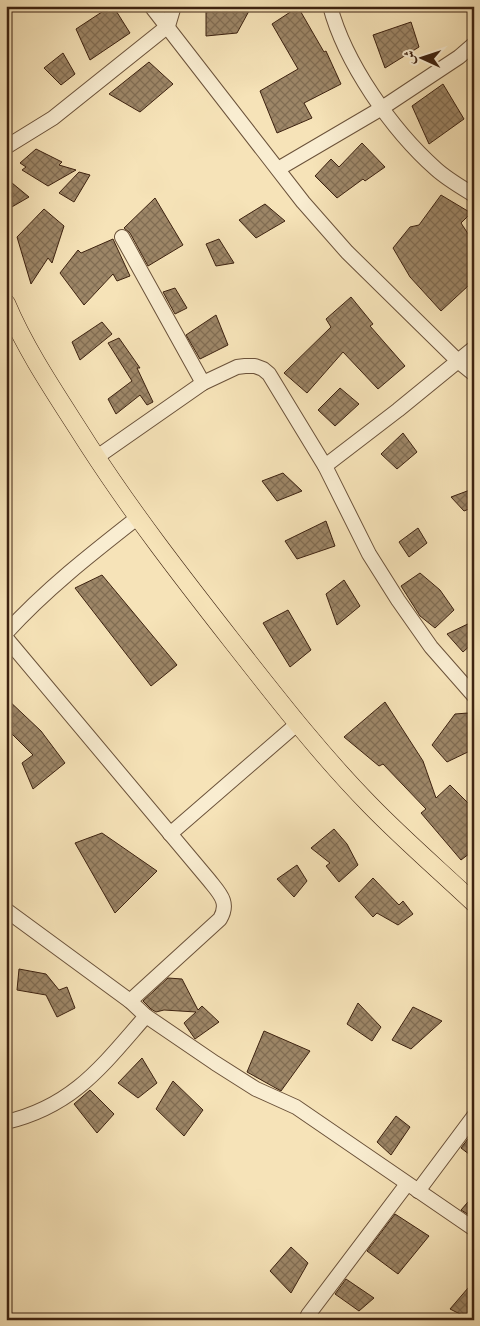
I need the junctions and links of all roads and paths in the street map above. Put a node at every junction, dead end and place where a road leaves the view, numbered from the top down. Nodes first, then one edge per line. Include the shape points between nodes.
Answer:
1 (151, 6) edge
2 (174, 6) edge
3 (330, 6) edge
4 (168, 26) junction
5 (474, 44) edge
6 (382, 108) junction
7 (6, 147) edge
8 (278, 169) junction
9 (474, 195) edge
10 (122, 238) dead end
11 (8, 314) edge
12 (474, 348) edge
13 (458, 361) junction
14 (474, 374) edge
15 (203, 383) junction
16 (97, 457) junction
17 (325, 466) junction
18 (137, 518) junction
19 (6, 633) edge
20 (6, 638) edge
21 (474, 696) edge
22 (297, 724) junction
23 (170, 834) junction
24 (474, 903) edge
25 (6, 910) edge
26 (130, 1001) junction
27 (146, 1016) junction
28 (474, 1116) edge
29 (6, 1122) edge
30 (412, 1188) junction
31 (474, 1229) edge
32 (308, 1315) dead end

1 - 4 street
2 - 4 street
3 - 6 street via 345,48
4 - 7 street via 53,118
4 - 8 street
5 - 6 street
6 - 8 street
6 - 9 street via 419,153 437,170
8 - 13 street via 347,252
10 - 15 street
11 - 16 main road
12 - 13 street
13 - 14 street
13 - 17 street
15 - 16 street
15 - 17 street via 237,367 263,369
16 - 18 main road
17 - 21 street via 369,554 398,600 432,647
18 - 19 street via 59,582
18 - 22 main road
20 - 23 street
22 - 23 street
22 - 24 main road via 371,806
23 - 26 street via 226,905 216,923
25 - 26 street
26 - 27 street
27 - 29 street via 80,1087 56,1103
27 - 30 street via 234,1076 296,1107
28 - 30 street
30 - 31 street
30 - 32 street

